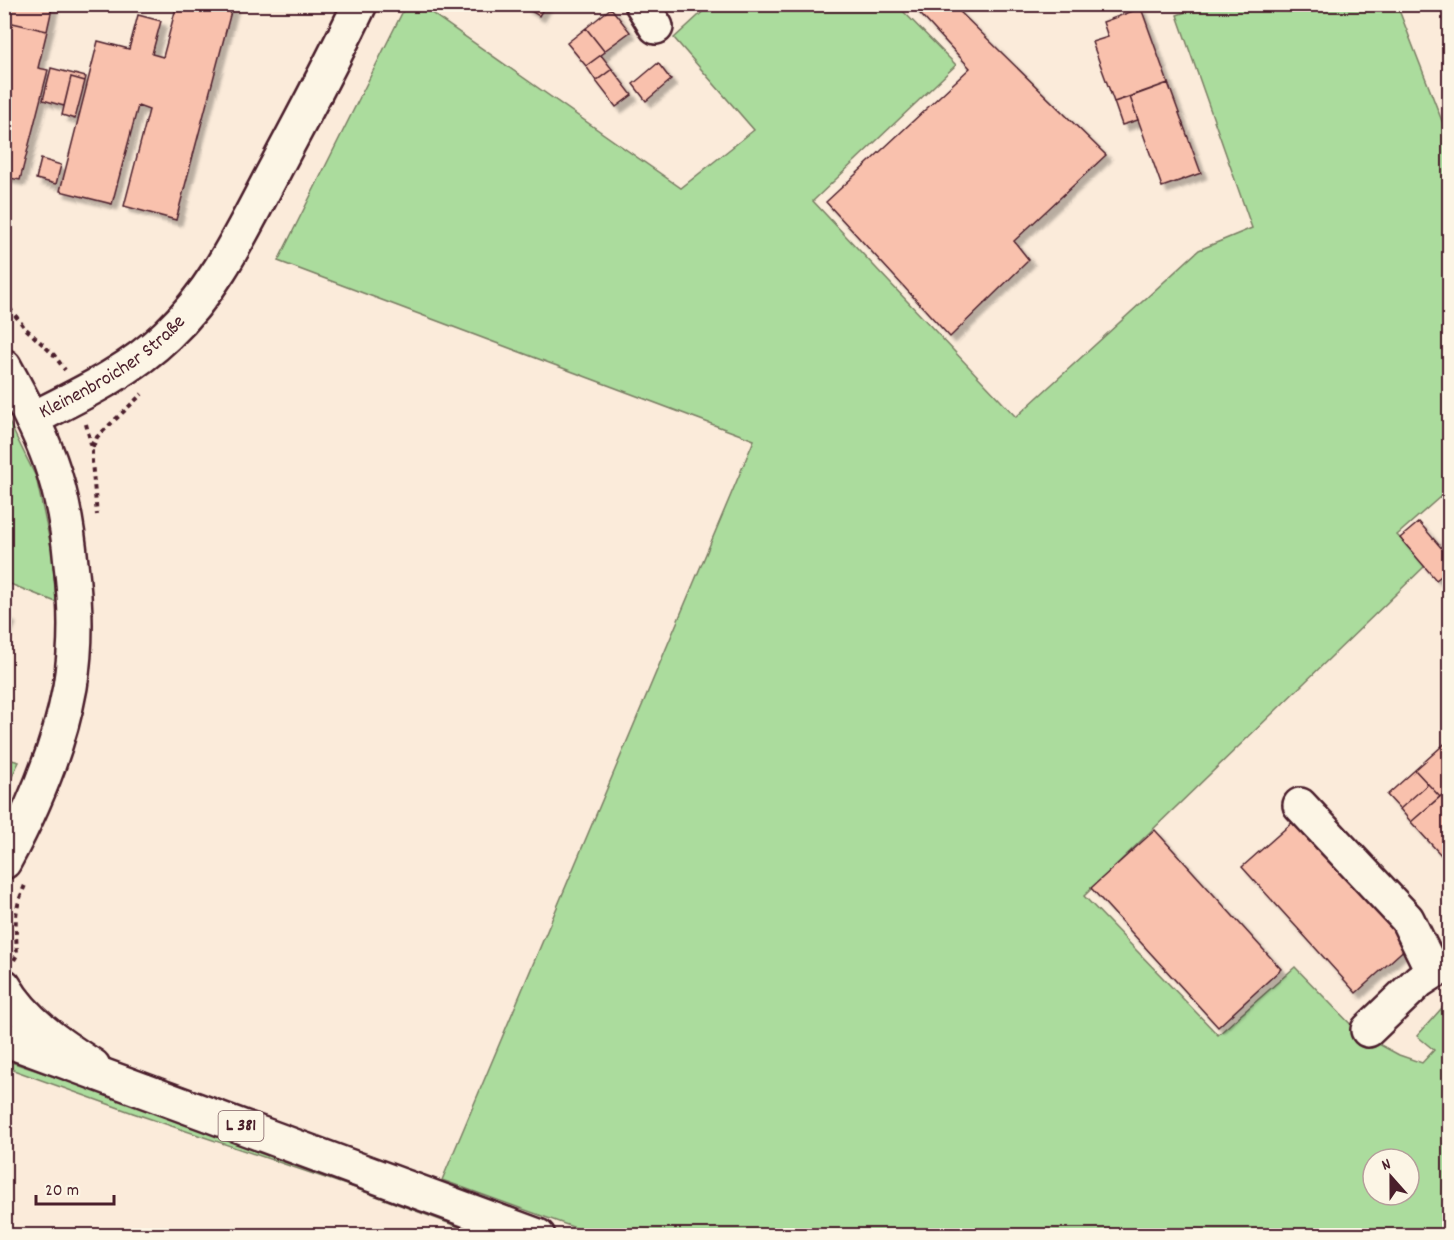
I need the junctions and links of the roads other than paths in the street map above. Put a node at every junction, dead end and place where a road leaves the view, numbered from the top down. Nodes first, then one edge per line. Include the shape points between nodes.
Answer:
1 (360, 4) edge
2 (4, 366) edge
3 (32, 419) junction
4 (1300, 805) dead end
5 (4, 862) edge
6 (1441, 968) edge
7 (4, 986) edge
8 (1368, 1030) dead end
9 (4, 1039) edge
10 (113, 1078) junction
11 (538, 1236) edge

1 - 3 street, Kleinenbroicher Straße via 242,232 186,316 121,371
2 - 3 street
3 - 5 street, Kleinenbroicher Straße via 56,479 67,530 74,644 70,688 53,752 33,805
4 - 6 street via 1407,919
6 - 8 street via 1419,981
7 - 10 street via 34,1023
9 - 10 street, L 381
10 - 11 street, L 381

